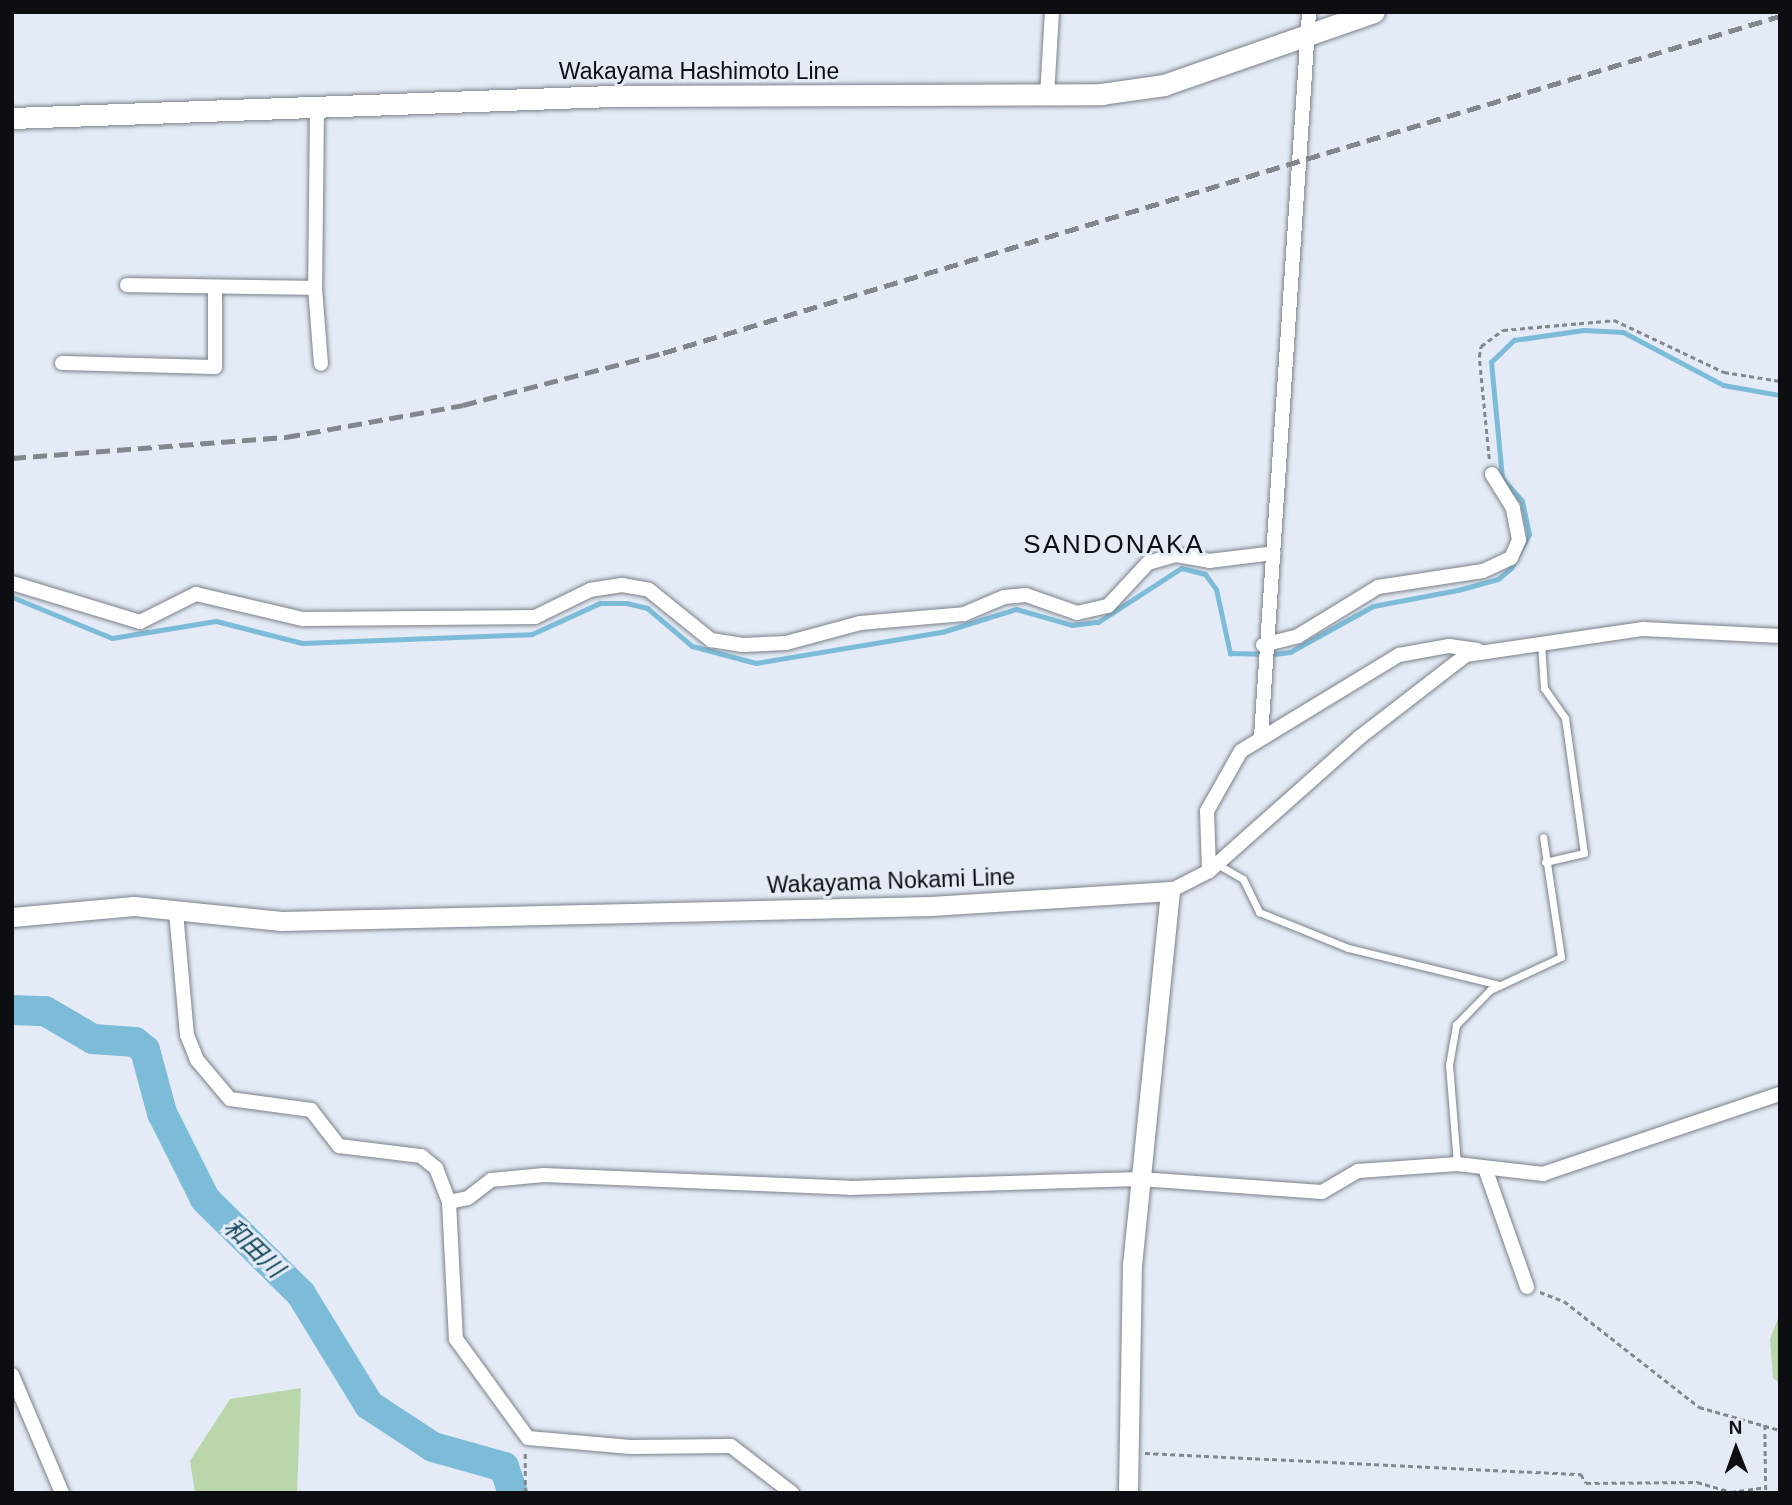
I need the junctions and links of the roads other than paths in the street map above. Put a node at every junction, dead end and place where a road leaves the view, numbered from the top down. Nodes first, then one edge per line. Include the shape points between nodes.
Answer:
1 (1052, 12) edge
2 (1309, 12) edge
3 (1374, 12) edge
4 (1308, 36) junction
5 (1047, 96) junction
6 (317, 108) junction
7 (12, 118) edge
8 (127, 285) dead end
9 (215, 287) junction
10 (315, 288) junction
11 (62, 363) dead end
12 (321, 364) dead end
13 (1492, 474) road end
14 (1274, 553) junction
15 (12, 583) edge
16 (1780, 636) edge
17 (1541, 643) junction
18 (1263, 645) junction
19 (1479, 651) junction
20 (1261, 737) junction
21 (1543, 837) dead end
22 (1545, 862) junction
23 (1212, 867) junction
24 (1170, 891) junction
25 (176, 912) junction
26 (12, 917) edge
27 (1500, 985) junction
28 (1780, 1094) edge
29 (1457, 1164) junction
30 (1486, 1171) junction
31 (1140, 1179) junction
32 (449, 1202) junction
33 (1527, 1287) road end
34 (12, 1375) edge
35 (62, 1493) edge
36 (792, 1493) edge
37 (1128, 1493) edge

1 - 5 street
2 - 4 street
3 - 4 main road, Wakayama Hashimoto Line
4 - 5 main road, Wakayama Hashimoto Line via 1164,85
4 - 14 street
5 - 6 main road, Wakayama Hashimoto Line via 612,96
6 - 7 main road, Wakayama Hashimoto Line
6 - 10 street
8 - 9 street
9 - 10 street
9 - 11 street via 215,367
10 - 12 street
13 - 18 street via 1513,508 1519,540 1511,558 1483,570 1378,587 1298,636
14 - 15 street via 1209,561 1176,555 1148,562 1108,606 1077,613 1026,594 964,614 860,623 786,643 743,645 711,640 649,590 622,585 590,590 534,617 303,618 195,594 140,622
14 - 18 street
16 - 17 street via 1685,628
17 - 19 street
17 - 22 lane via 1544,688 1565,718 1584,853
18 - 20 street
19 - 20 street via 1449,646 1399,655
19 - 23 street via 1360,737
20 - 23 street via 1229,767 1207,811
21 - 22 lane
22 - 27 lane via 1561,957
23 - 24 street
23 - 27 lane via 1243,878 1259,912 1348,948
24 - 25 main road, Wakayama Nokami Line via 932,906 295,921
24 - 31 main road
25 - 26 main road, Wakayama Nokami Line via 101,906
25 - 32 street via 187,1035 197,1060 222,1091 230,1099 311,1110 339,1146 421,1156 436,1168
27 - 29 lane via 1456,1025 1449,1065
28 - 30 street via 1543,1174
29 - 30 street
29 - 31 street via 1358,1171 1322,1192
30 - 33 street
31 - 32 street via 850,1188 544,1175 491,1180 468,1198
31 - 37 main road
32 - 36 street via 456,1339 528,1438 631,1447 731,1446
34 - 35 street

